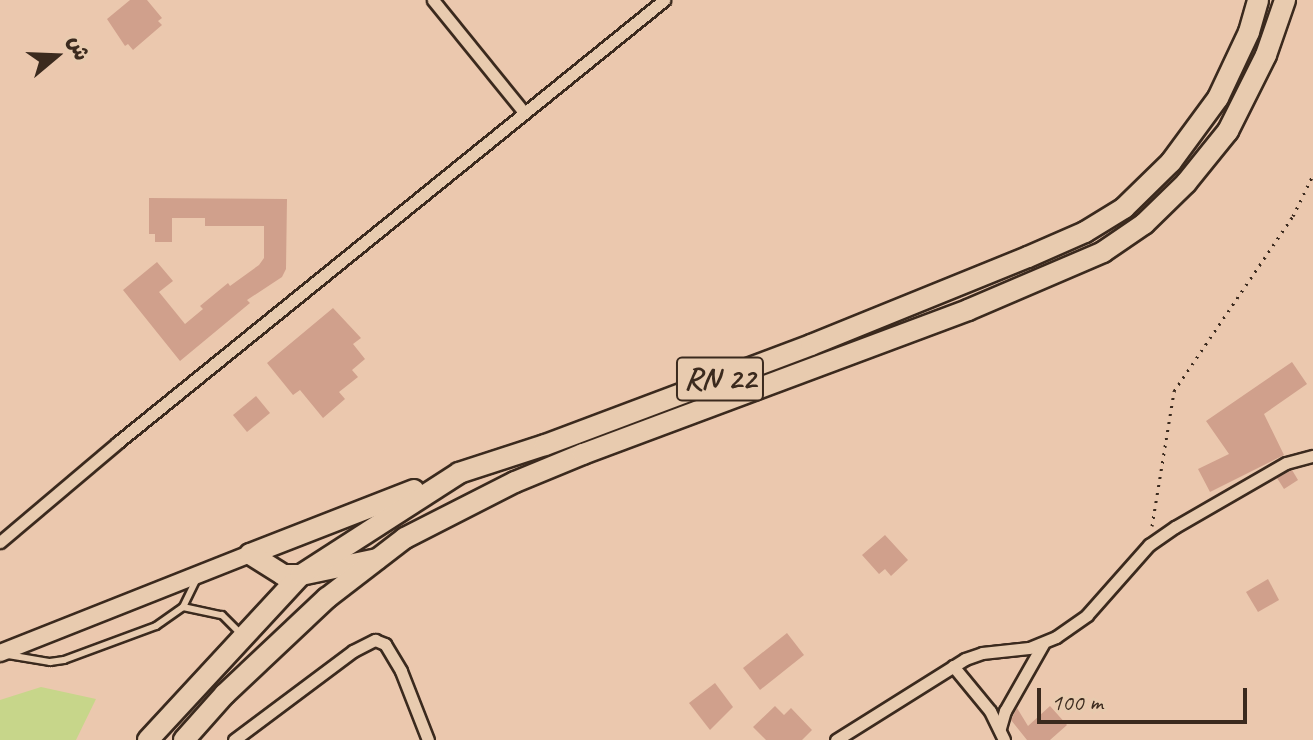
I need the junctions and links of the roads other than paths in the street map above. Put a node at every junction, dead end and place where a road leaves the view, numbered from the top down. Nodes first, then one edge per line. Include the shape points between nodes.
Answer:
1 (433, 0) edge
2 (664, 0) edge
3 (1258, 0) edge
4 (1285, 0) edge
5 (523, 111) junction
6 (1313, 456) edge
7 (459, 473) junction
8 (0, 542) edge
9 (250, 554) junction
10 (378, 559) junction
11 (199, 573) junction
12 (301, 575) junction
13 (183, 607) junction
14 (242, 635) junction
15 (1043, 644) junction
16 (0, 654) edge
17 (953, 666) junction
18 (1002, 734) edge
19 (148, 740) edge
20 (184, 740) edge
21 (234, 740) edge
22 (428, 740) edge
23 (836, 740) edge

1 - 5 street
2 - 5 street
3 - 7 highway, RN 22 via 1218,98 1171,162 1124,208 1085,232 811,345
4 - 10 highway, RN 22 via 1266,55 1228,131 1144,224 1103,252 968,310 529,476 405,538
5 - 8 street
6 - 15 street via 1286,463 1149,545 1087,615
7 - 9 highway
7 - 12 highway, RN 22
9 - 11 main road
9 - 12 highway via 283,575
10 - 12 highway
10 - 20 highway, RN 22 via 327,598
11 - 13 lane
11 - 16 main road
12 - 14 highway, RN 22
13 - 14 lane via 222,615
13 - 16 lane via 156,626 81,655 50,662
14 - 19 highway, RN 22
15 - 17 street via 982,653
15 - 18 street via 1005,711
17 - 18 street
17 - 23 street
21 - 22 street via 375,640 385,644 401,671

